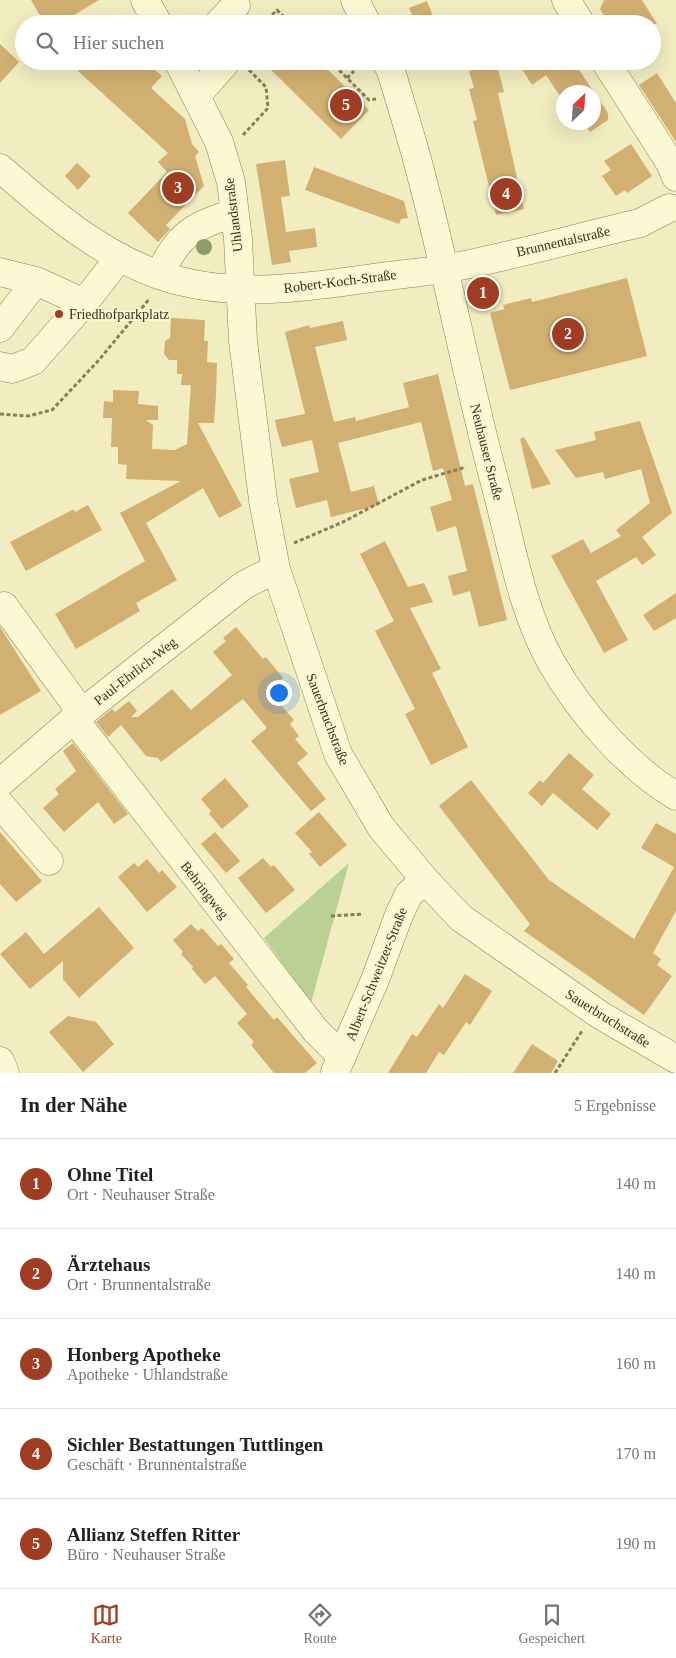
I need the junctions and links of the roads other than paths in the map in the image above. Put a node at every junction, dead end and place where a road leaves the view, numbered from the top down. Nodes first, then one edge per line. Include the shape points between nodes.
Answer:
1 (145, 0) edge
2 (355, 0) edge
3 (566, 0) edge
4 (153, 15) edge
5 (362, 15) edge
6 (575, 15) edge
7 (185, 70) edge
8 (229, 70) edge
9 (389, 70) edge
10 (611, 70) edge
11 (196, 96) junction
12 (0, 168) edge
13 (676, 179) edge
14 (673, 211) edge
15 (234, 213) junction
16 (120, 257) junction
17 (444, 269) junction
18 (0, 272) edge
19 (159, 275) junction
20 (36, 281) junction
21 (240, 291) junction
22 (84, 303) junction
23 (0, 328) edge
24 (0, 366) edge
25 (274, 560) junction
26 (4, 606) dead end
27 (78, 716) junction
28 (0, 782) edge
29 (676, 796) edge
30 (0, 804) edge
31 (49, 861) dead end
32 (424, 880) junction
33 (676, 1059) edge
34 (0, 1061) edge
35 (338, 1065) edge
36 (5, 1073) edge

1 - 4 street
2 - 5 street
3 - 6 street
7 - 11 street, Uhlandstraße
8 - 11 street
9 - 17 street, Neuhauser Straße via 423,181
10 - 13 street via 670,163
11 - 15 street, Uhlandstraße via 219,142 231,182
12 - 16 street, Robert-Koch-Straße via 76,231
13 - 14 street
14 - 17 street, Brunnentalstraße via 640,223
15 - 19 street via 196,228 183,238 172,248
15 - 21 street, Uhlandstraße
16 - 19 street, Robert-Koch-Straße
16 - 22 street
17 - 21 street, Robert-Koch-Straße via 322,286
17 - 29 street, Neuhauser Straße via 489,461 535,628 551,662 608,738 647,776
18 - 20 street
19 - 21 street, Robert-Koch-Straße via 194,285
20 - 22 street
20 - 23 street
21 - 25 street, Sauerbruchstraße via 242,341
22 - 24 street via 33,361 12,368
25 - 27 street, Paul-Ehrlich-Weg
25 - 32 street, Sauerbruchstraße via 338,754 376,819
26 - 27 street, Behringweg
27 - 28 street, Paul-Ehrlich-Weg
27 - 35 street, Behringweg via 316,1031
30 - 31 street
32 - 33 street, Sauerbruchstraße via 461,918 594,1012
32 - 35 street, Albert-Schweitzer-Straße via 409,894 399,914
34 - 36 street

